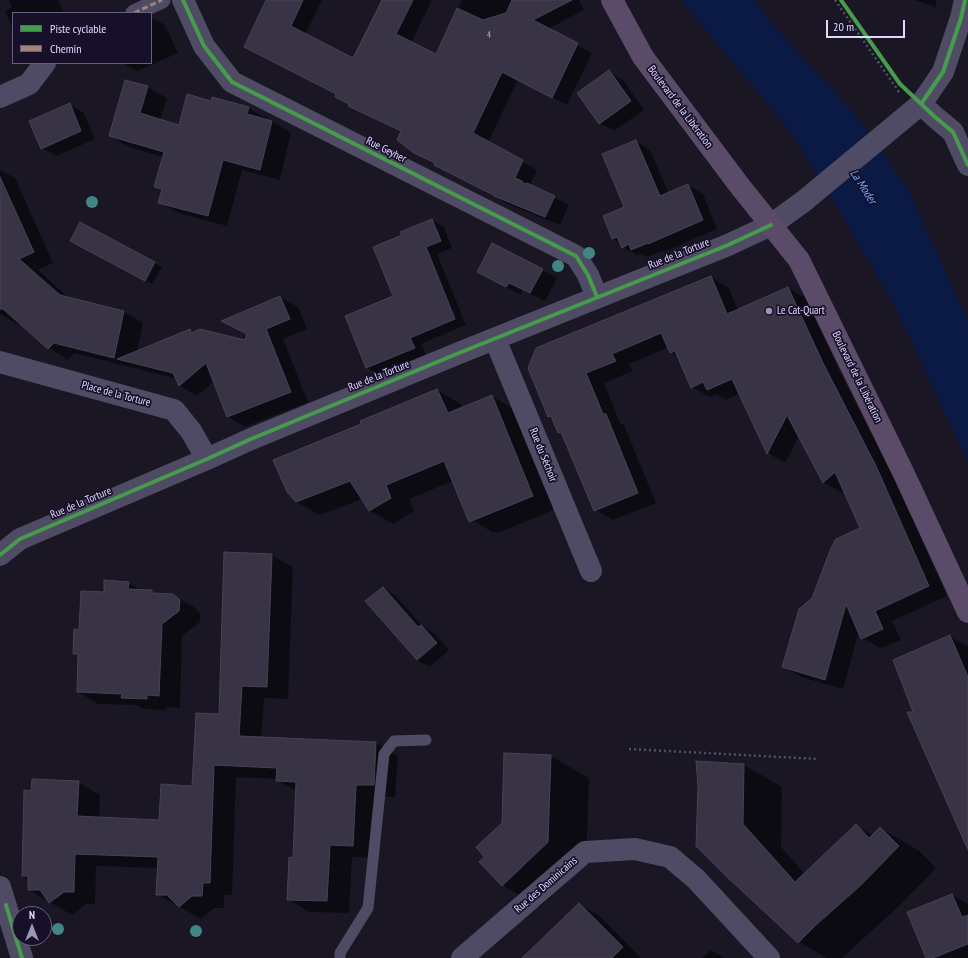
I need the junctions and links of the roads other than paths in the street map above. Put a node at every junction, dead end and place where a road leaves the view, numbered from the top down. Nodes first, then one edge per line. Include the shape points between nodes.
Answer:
1 (162, 0) edge
2 (183, 0) edge
3 (612, 0) edge
4 (136, 12) edge
5 (965, 12) edge
6 (44, 64) edge
7 (0, 97) edge
8 (915, 98) junction
9 (968, 165) edge
10 (771, 225) junction
11 (597, 297) junction
12 (495, 339) junction
13 (0, 362) edge
14 (207, 459) junction
15 (0, 556) edge
16 (591, 571) dead end
17 (968, 612) edge
18 (426, 740) dead end
19 (0, 887) edge
20 (22, 958) edge
21 (340, 958) edge
22 (462, 958) edge
23 (770, 958) edge

1 - 4 street
2 - 11 street, Rue Geyher via 204,46 232,82 576,256 588,275
3 - 10 main road, Boulevard de la Libération via 643,57
5 - 8 street, Rue de la Torture via 943,72
6 - 7 street via 29,84
8 - 9 street via 953,132
8 - 10 street, Rue de la Torture via 899,123
10 - 11 street, Rue de la Torture via 728,245
10 - 17 main road, Boulevard de la Libération via 799,260 904,474
11 - 12 street, Rue de la Torture
12 - 14 street, Rue de la Torture
12 - 16 street, Rue du Séchoir
13 - 14 street, Place de la Torture via 174,410 191,431
14 - 15 street, Rue de la Torture via 20,539
18 - 21 lane via 394,741 384,754 368,908 340,953
19 - 20 street
22 - 23 street, Rue des Dominicains via 585,852 635,849 670,857 696,878

